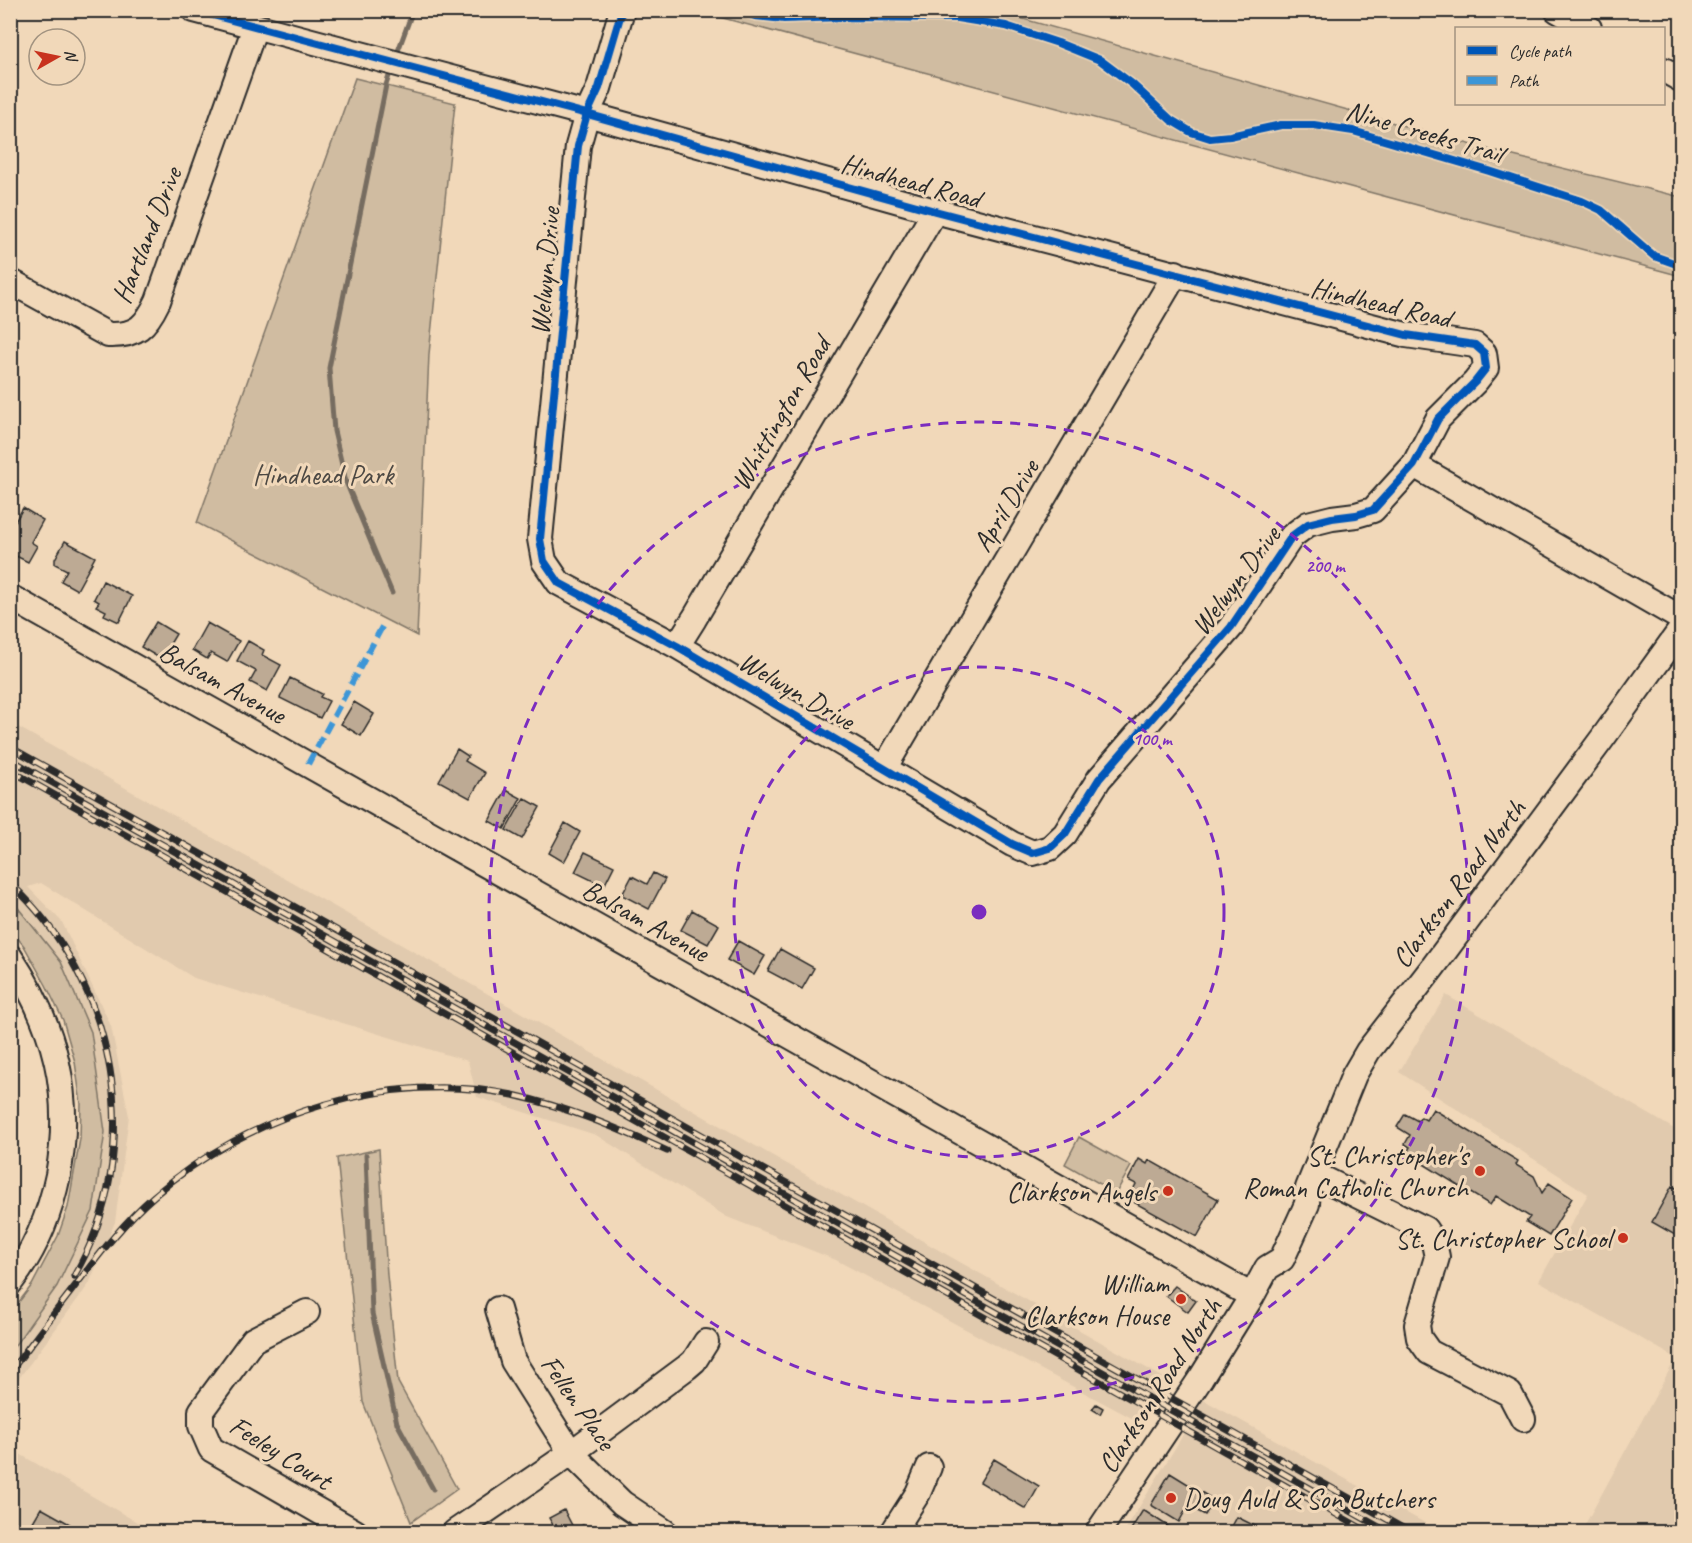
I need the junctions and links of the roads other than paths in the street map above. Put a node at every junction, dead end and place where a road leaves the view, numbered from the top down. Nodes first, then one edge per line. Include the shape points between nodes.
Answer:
1 (194, 10) edge
2 (622, 10) edge
3 (1557, 10) edge
4 (255, 27) junction
5 (1587, 27) edge
6 (1665, 71) edge
7 (1682, 80) edge
8 (587, 114) junction
9 (935, 211) junction
10 (1176, 273) junction
11 (10, 281) edge
12 (1414, 465) junction
13 (10, 597) edge
14 (1682, 619) edge
15 (1682, 628) edge
16 (677, 646) junction
17 (885, 767) junction
18 (10, 957) edge
19 (1311, 1181) junction
20 (10, 1283) edge
21 (1252, 1296) junction
22 (498, 1309) dead end
23 (307, 1312) dead end
24 (706, 1342) dead end
25 (1523, 1419) dead end
26 (571, 1453) junction
27 (929, 1467) dead end
28 (355, 1533) edge
29 (455, 1533) edge
30 (665, 1533) edge
31 (892, 1533) edge
32 (1098, 1533) edge

1 - 4 street, Hindhead Road
2 - 8 street, Welwyn Drive via 599,88
3 - 5 street
4 - 8 street, Hindhead Road
4 - 11 street, Hartland Drive via 158,301 145,323 123,336 108,335
6 - 7 street
8 - 9 street, Hindhead Road
8 - 16 street, Welwyn Drive via 578,146 540,539 544,561 559,583
9 - 10 street, Hindhead Road
9 - 16 street, Whittington Road
10 - 12 street, Hindhead Road via 1406,335 1475,345 1485,353 1486,368 1438,419
10 - 17 street, April Drive
12 - 14 street
12 - 17 street, Welwyn Drive via 1373,510 1308,524 1292,536 1231,627 1099,779 1065,834 1050,848 1033,853 1012,844
13 - 21 street, Balsam Avenue
15 - 19 street, Clarkson Road North via 1368,1051 1354,1075
16 - 17 street, Welwyn Drive
18 - 20 street via 48,1028 62,1087 64,1124 47,1215 28,1258
19 - 21 street, Clarkson Road North via 1296,1194 1266,1251 1268,1268
19 - 25 street via 1425,1229 1437,1257 1417,1325 1419,1338 1429,1352 1510,1394
21 - 32 street, Clarkson Road North
22 - 26 street, Fellen Place via 513,1361
23 - 28 street, Feeley Court via 253,1340 201,1411 201,1426 211,1449
24 - 26 street via 687,1367
26 - 29 street
26 - 30 street, Fellen Place via 622,1503
27 - 31 street via 918,1493

